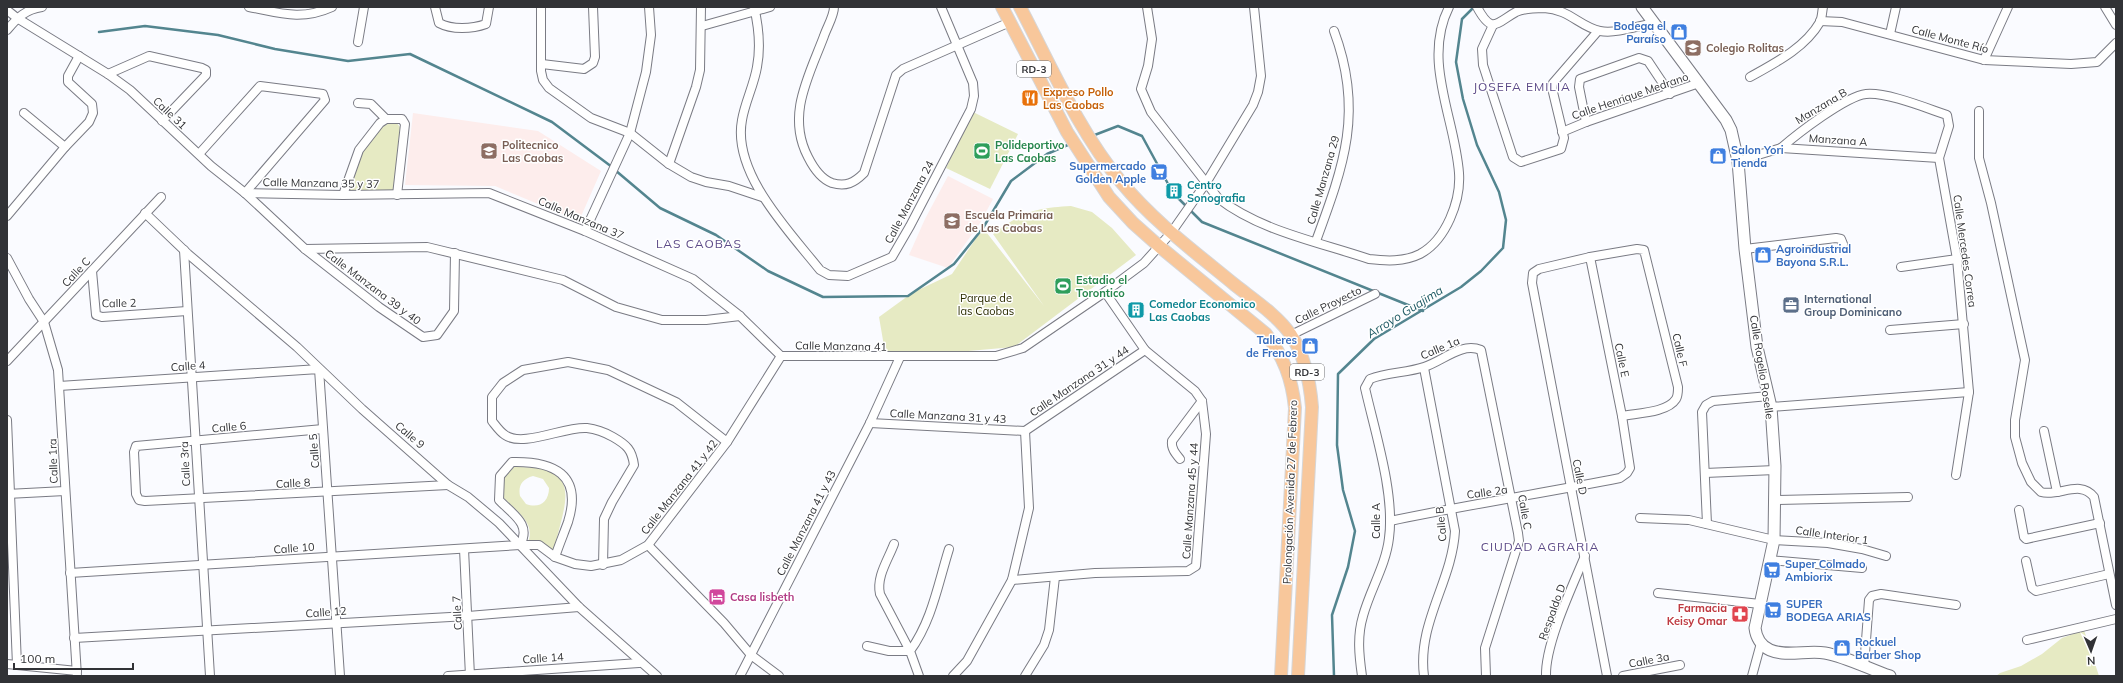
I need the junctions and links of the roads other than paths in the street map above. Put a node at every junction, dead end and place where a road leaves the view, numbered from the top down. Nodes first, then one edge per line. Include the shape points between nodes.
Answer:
1 (42, 7) edge
2 (249, 7) edge
3 (330, 7) edge
4 (364, 7) edge
5 (434, 7) edge
6 (489, 7) edge
7 (541, 7) edge
8 (593, 7) edge
9 (649, 7) edge
10 (701, 7) edge
11 (770, 7) edge
12 (834, 7) edge
13 (942, 7) edge
14 (1002, 7) edge
15 (1020, 7) edge
16 (1147, 7) edge
17 (1254, 7) edge
18 (1449, 7) edge
19 (1642, 7) edge
20 (1823, 7) edge
21 (1896, 7) edge
22 (2008, 7) edge
23 (2105, 7) edge
24 (265, 9) edge
25 (1478, 9) edge
26 (7, 10) edge
27 (755, 10) edge
28 (16, 18) junction
29 (1820, 21) junction
30 (1010, 22) junction
31 (1654, 23) junction
32 (1493, 25) junction
33 (702, 26) junction
34 (2116, 26) edge
35 (7, 30) edge
36 (1334, 31) dead end
37 (1598, 31) junction
38 (1890, 34) junction
39 (358, 42) dead end
40 (2116, 43) edge
41 (957, 44) junction
42 (78, 56) junction
43 (1984, 60) junction
44 (542, 68) junction
45 (108, 74) junction
46 (1750, 77) dead end
47 (1699, 83) junction
48 (1670, 94) junction
49 (358, 103) dead end
50 (1980, 111) dead end
51 (24, 113) dead end
52 (1947, 115) joint
53 (386, 119) junction
54 (162, 121) junction
55 (1586, 122) junction
56 (1562, 132) junction
57 (630, 133) junction
58 (65, 148) junction
59 (1780, 148) junction
60 (199, 154) junction
61 (1939, 158) junction
62 (1738, 162) junction
63 (669, 164) junction
64 (1206, 183) junction
65 (245, 192) junction
66 (343, 195) junction
67 (397, 195) junction
68 (161, 197) dead end
69 (762, 197) junction
70 (145, 213) junction
71 (7, 216) edge
72 (585, 231) junction
73 (1171, 233) junction
74 (1316, 242) junction
75 (1843, 244) dead end
76 (1160, 247) junction
77 (305, 249) junction
78 (1745, 249) junction
79 (184, 250) junction
80 (455, 253) junction
81 (1590, 257) junction
82 (7, 258) edge
83 (1957, 259) junction
84 (1901, 267) dead end
85 (92, 270) junction
86 (1105, 292) junction
87 (1375, 294) dead end
88 (187, 311) junction
89 (740, 316) junction
90 (44, 322) junction
91 (1964, 324) junction
92 (1890, 330) dead end
93 (1291, 335) junction
94 (1145, 350) junction
95 (1481, 350) joint
96 (782, 356) junction
97 (900, 358) junction
98 (7, 361) edge
99 (1424, 368) junction
100 (319, 369) junction
101 (190, 377) junction
102 (59, 386) junction
103 (1365, 388) joint
104 (1969, 392) junction
105 (1202, 401) junction
106 (1770, 402) junction
107 (1622, 416) junction
108 (7, 420) edge
109 (870, 423) junction
110 (323, 429) junction
111 (1025, 431) junction
112 (2044, 431) dead end
113 (194, 441) junction
114 (727, 442) junction
115 (1180, 459) dead end
116 (1630, 468) joint
117 (1775, 470) junction
118 (1705, 473) junction
119 (1956, 475) dead end
120 (448, 485) junction
121 (1571, 488) junction
122 (65, 490) junction
123 (328, 492) junction
124 (2057, 492) junction
125 (9, 494) edge
126 (1908, 497) dead end
127 (198, 499) junction
128 (1512, 499) junction
129 (139, 500) joint
130 (1776, 500) junction
131 (1452, 508) junction
132 (2019, 510) dead end
133 (1640, 518) dead end
134 (1390, 521) junction
135 (2100, 523) junction
136 (1707, 524) junction
137 (1774, 540) junction
138 (894, 544) dead end
139 (520, 545) junction
140 (648, 545) junction
141 (464, 549) junction
142 (949, 549) dead end
143 (333, 556) junction
144 (1585, 556) junction
145 (1886, 556) dead end
146 (555, 557) junction
147 (1769, 560) junction
148 (2026, 561) dead end
149 (603, 565) junction
150 (202, 566) junction
151 (1862, 568) dead end
152 (70, 573) junction
153 (2109, 574) junction
154 (1055, 578) junction
155 (1012, 580) junction
156 (1658, 593) dead end
157 (1760, 604) junction
158 (1956, 605) dead end
159 (2116, 606) edge
160 (579, 607) junction
161 (468, 616) junction
162 (2116, 619) edge
163 (336, 622) junction
164 (206, 631) junction
165 (74, 638) junction
166 (2027, 640) dead end
167 (1761, 644) junction
168 (867, 646) dead end
169 (910, 651) junction
170 (751, 654) junction
171 (639, 663) junction
172 (7, 664) edge
173 (17, 665) junction
174 (1680, 665) dead end
175 (1864, 667) junction
176 (77, 674) edge
177 (470, 675) edge
178 (210, 676) edge
179 (340, 676) edge
180 (448, 676) edge
181 (656, 676) edge
182 (740, 676) edge
183 (779, 676) edge
184 (919, 676) edge
185 (953, 676) edge
186 (1026, 676) edge
187 (1281, 676) edge
188 (1298, 676) edge
189 (1362, 676) edge
190 (1424, 676) edge
191 (1486, 676) edge
192 (1546, 676) edge
193 (1607, 676) edge
194 (1623, 676) edge
195 (1752, 676) edge
196 (1890, 676) edge

1 - 28 street via 25,12
2 - 24 street
3 - 24 street via 308,16 294,16
4 - 39 street
5 - 6 street via 439,23 446,27 476,28 486,24
7 - 44 street
8 - 44 street via 593,63 584,69
9 - 57 street via 651,35 646,72
10 - 33 street
11 - 27 street
12 - 41 street via 800,102 797,121 801,144 814,169 828,181 841,185 854,182 864,172 896,75 903,69
13 - 41 street, Calle Manzana 24
14 - 30 main road, Prolongación Avenida 27 de Febrero / RD-3
15 - 73 main road, Prolongación Avenida 27 de Febrero / RD-3 via 1080,122 1100,154 1141,206
16 - 64 street via 1152,39 1141,89 1144,100 1150,112
17 - 64 street, Calle Manzana 41 via 1261,76 1258,92 1253,105
18 - 74 street via 1438,43 1444,99 1460,174 1458,193 1450,220 1433,244 1420,254 1394,260 1369,259
19 - 31 street, Calle Rogelio Roselle
20 - 29 street
21 - 38 street
22 - 43 street
23 - 34 street
25 - 32 street via 1487,22
26 - 28 street, Calle 31
27 - 33 street
27 - 69 street, Calle Manzana 24 via 760,38 757,68 742,120 741,137 743,153
28 - 35 street
28 - 42 street, Calle 31
29 - 38 street, Calle Monte Río via 1842,22
29 - 46 street via 1806,39 1789,54
30 - 41 street
30 - 76 main road, Prolongación Avenida 27 de Febrero / RD-3 via 1067,132 1085,161 1109,197
31 - 37 street via 1608,32
31 - 47 street, Calle Rogelio Roselle
32 - 37 street via 1500,24 1517,12 1543,8 1560,10
32 - 56 street, Calle Henrique Medrano via 1482,49 1483,64 1513,157 1521,162 1558,151 1564,144
33 - 63 street via 700,70 696,87
36 - 74 street, Calle Manzana 29 via 1347,71 1350,122 1344,157
37 - 56 street via 1553,83
38 - 43 street, Calle Monte Río
40 - 43 street, Calle Monte Río via 2097,62 2070,64
41 - 69 street, Calle Manzana 24 via 973,83 971,109 892,257 848,276 829,275 820,270
42 - 45 street, Calle 31
42 - 58 street via 68,76 68,82 92,104 93,113 89,122
44 - 57 street via 543,80 549,88 590,118
45 - 54 street, Calle 31 via 130,90
45 - 54 street via 149,56 206,70 206,75
47 - 48 street, Calle Henrique Medrano
47 - 62 street, Calle Rogelio Roselle via 1731,130
48 - 55 street, Calle Henrique Medrano
48 - 55 street via 1648,61 1639,58 1580,79 1579,87
49 - 53 street via 372,104
50 - 124 street via 1979,158 2026,360 2015,420 2015,437 2022,463 2036,489 2045,494
51 - 58 street
52 - 59 street, Manzana B via 1906,102 1866,94 1803,128
52 - 61 street, Calle Mercedes Correa via 1949,126
53 - 66 street via 358,150
53 - 67 street via 402,119 405,124
54 - 60 street, Calle 31
55 - 56 street, Calle Henrique Medrano
57 - 63 street
57 - 72 street
58 - 71 street
59 - 61 street, Manzana A
59 - 62 street, Manzana A
60 - 65 street, Calle 31
60 - 65 street via 261,86 323,94 325,100
61 - 83 street, Calle Mercedes Correa
62 - 78 street, Calle Rogelio Roselle
63 - 69 street via 691,177
64 - 73 street, Calle Manzana 41
64 - 74 street via 1218,198 1232,208 1268,226
65 - 66 street, Calle Manzana 35 y 37
65 - 77 street, Calle 31
66 - 67 street, Calle Manzana 35 y 37
67 - 72 street, Calle Manzana 37 via 489,193
68 - 70 street, Calle C
70 - 79 street, Calle 9
70 - 85 street, Calle C
72 - 89 street, Calle Manzana 37 via 693,279
73 - 76 street, Calle Manzana 41
73 - 93 main road, Prolongación Avenida 27 de Febrero / RD-3 via 1269,312
75 - 78 street via 1841,239 1836,238
76 - 86 street, Calle Manzana 41
76 - 187 main road, Prolongación Avenida 27 de Febrero / RD-3 via 1266,334 1286,365 1293,386 1295,408
77 - 80 street via 427,247
77 - 80 street, Calle Manzana 39 y 40 via 379,307 423,337 437,336 454,311
78 - 106 street, Calle Rogelio Roselle via 1757,347
79 - 88 street, Calle 3ra
79 - 100 street, Calle 9
80 - 89 street via 562,280 616,307 662,320 706,320
81 - 107 street, Calle E
81 - 107 street, Calle F via 1644,250 1678,387 1677,398 1672,404
81 - 121 street, Calle D via 1539,269 1533,273 1532,283
82 - 90 street, Calle 1ra
83 - 84 street
83 - 91 street, Calle Mercedes Correa
85 - 88 street, Calle 2 via 96,315 102,317
85 - 90 street, Calle C
86 - 94 street
86 - 97 street, Calle Manzana 41 via 1023,348 1010,353 996,356
87 - 93 street, Calle Proyecto
88 - 101 street, Calle 3ra
89 - 96 street, Calle Manzana 37
90 - 98 street, Calle C
90 - 102 street, Calle 1ra via 58,370
91 - 92 street
91 - 104 street, Calle Mercedes Correa
93 - 188 main road, Prolongación Avenida 27 de Febrero / RD-3 via 1306,369 1312,407
94 - 105 street via 1195,390
94 - 111 street, Calle Manzana 31 y 44
95 - 99 street, Calle 1a via 1474,347 1464,348
95 - 128 street, Calle C
96 - 97 street, Calle Manzana 41
96 - 114 street, Calle Manzana 41 y 42
97 - 109 street, Calle Manzana 41 y 43
99 - 103 street, Calle 1a via 1379,375 1370,379
99 - 131 street, Calle B
100 - 101 street, Calle 4
100 - 110 street, Calle 5
100 - 120 street, Calle 9
101 - 102 street, Calle 4
101 - 113 street, Calle 3ra
102 - 122 street, Calle 1ra
103 - 134 street, Calle A via 1386,487
104 - 106 street
104 - 119 street, Calle Mercedes Correa
105 - 115 street via 1172,441 1175,453
105 - 154 street, Calle Manzana 45 y 44 via 1206,434 1196,566 1188,571 1095,573
106 - 117 street, Calle Rogelio Roselle
106 - 118 street via 1713,401 1706,405 1702,412
107 - 116 street, Calle E
108 - 125 street
109 - 111 street, Calle Manzana 31 y 43
109 - 170 street, Calle Manzana 41 y 43
110 - 113 street, Calle 6
110 - 123 street, Calle 5
111 - 155 street via 1029,508
112 - 124 street
113 - 127 street, Calle 3ra
113 - 129 street, Calle 6 via 136,446 136,494
114 - 140 street, Calle Manzana 41 y 42
114 - 149 street via 676,402 608,370 568,362 523,370 504,383 492,397 492,421 505,436 523,440 565,430 587,428 608,434 626,444 632,453 634,465 604,519
116 - 121 street, Calle 2a via 1628,473 1620,478
117 - 118 street
117 - 130 street, Calle Rogelio Roselle
118 - 136 street
120 - 123 street, Calle 8
120 - 139 street, Calle 9 via 468,497
121 - 128 street, Calle 2a
121 - 144 street, Calle D
122 - 125 street
122 - 152 street, Calle 1ra
123 - 127 street, Calle 8
123 - 143 street, Calle 5
124 - 135 street via 2084,489 2094,497
125 - 173 street
126 - 130 street
127 - 129 street, Calle 8
127 - 150 street, Calle 3ra
128 - 131 street, Calle 2a
128 - 191 street, Calle C via 1519,541 1486,648
130 - 137 street, Calle Rogelio Roselle
131 - 134 street, Calle 2a
131 - 190 street, Calle B via 1454,547 1424,637
132 - 135 street via 2026,539
133 - 136 street, Calle Interior 1 via 1674,518
134 - 189 street, Calle A via 1389,539 1360,631
135 - 153 street
136 - 137 street, Calle Interior 1
137 - 145 street, Calle Interior 1 via 1842,546
137 - 147 street, Calle Rogelio Roselle
138 - 169 street via 878,587
139 - 141 street, Calle 10
139 - 146 street, Calle 10 via 539,545
139 - 146 street via 525,537 524,524 500,500 500,476 512,462 549,465 565,476 571,506
139 - 160 street, Calle 9
140 - 149 street, Calle 10 via 621,560
140 - 170 street
141 - 143 street, Calle 10
141 - 161 street, Calle 7
142 - 169 street via 928,618 921,636
143 - 150 street, Calle 10
143 - 163 street, Calle 5
144 - 192 street, Respaldo D via 1562,612 1547,659
144 - 193 street, Calle D
146 - 149 street, Calle 10 via 575,564
147 - 151 street
147 - 157 street, Calle Rogelio Roselle
148 - 153 street via 2032,588 2036,591
150 - 152 street, Calle 10
150 - 164 street, Calle 3ra
152 - 165 street, Calle 1ra
153 - 159 street
154 - 155 street, Calle Manzana 45 y 44
154 - 186 street via 1044,645
155 - 185 street via 967,660
156 - 157 street
157 - 167 street, Calle Rogelio Roselle via 1755,628
158 - 175 street via 1881,594 1872,596 1869,600
160 - 161 street, Calle 12
160 - 171 street, Calle 9
161 - 163 street, Calle 12
161 - 177 street, Calle 7
162 - 166 street
163 - 164 street, Calle 12
163 - 179 street, Calle 5
164 - 165 street, Calle 12
164 - 178 street, Calle 3ra
165 - 176 street, Calle 1ra
167 - 175 street via 1770,650 1784,653 1827,653
167 - 195 street
168 - 169 street via 890,651
169 - 184 street
170 - 182 street, Calle Manzana 41 y 43
170 - 183 street
171 - 177 street, Calle 14
171 - 181 street, Calle 9
172 - 173 street
173 - 176 street
174 - 194 street, Calle 3a
175 - 196 street
177 - 180 street, Calle 14

